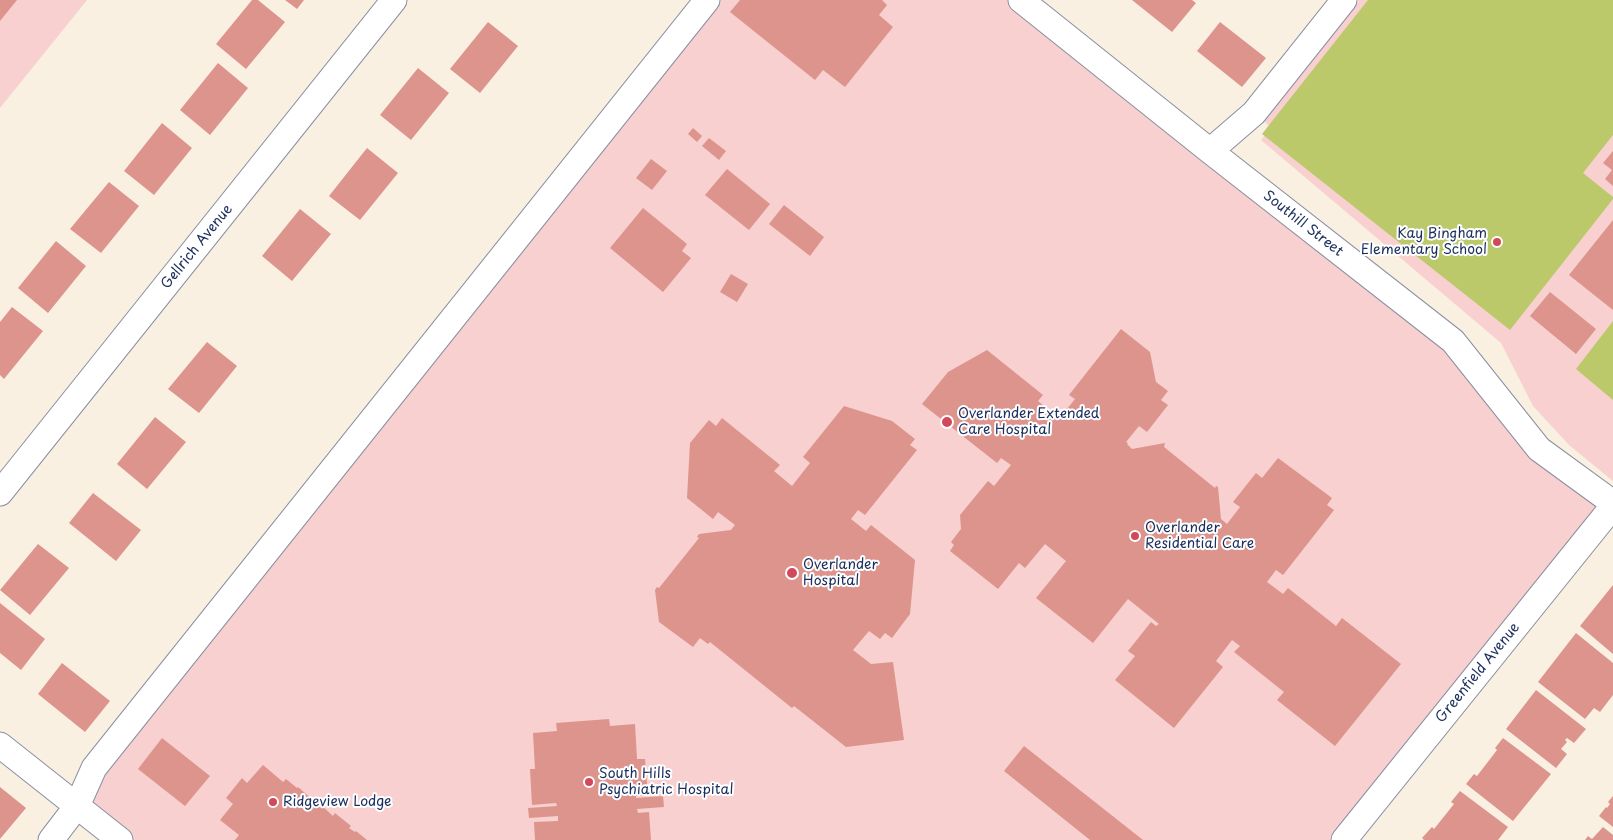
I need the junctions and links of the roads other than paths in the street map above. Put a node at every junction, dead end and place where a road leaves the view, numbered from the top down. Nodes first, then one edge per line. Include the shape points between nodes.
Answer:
1 (394, 0) edge
2 (707, 0) edge
3 (1344, 0) edge
4 (1023, 1) edge
5 (1210, 151) junction
6 (0, 493) edge
7 (1613, 505) edge
8 (0, 745) edge
9 (77, 806) junction
10 (51, 840) edge
11 (120, 840) edge
12 (1344, 840) edge

1 - 6 street, Gellrich Avenue
2 - 9 street via 94,768
3 - 5 street via 1254,113
4 - 5 street, Southill Street
5 - 7 street, Southill Street via 1453,341 1539,449
7 - 12 street, Greenfield Avenue
8 - 9 street
9 - 10 street
9 - 11 street

